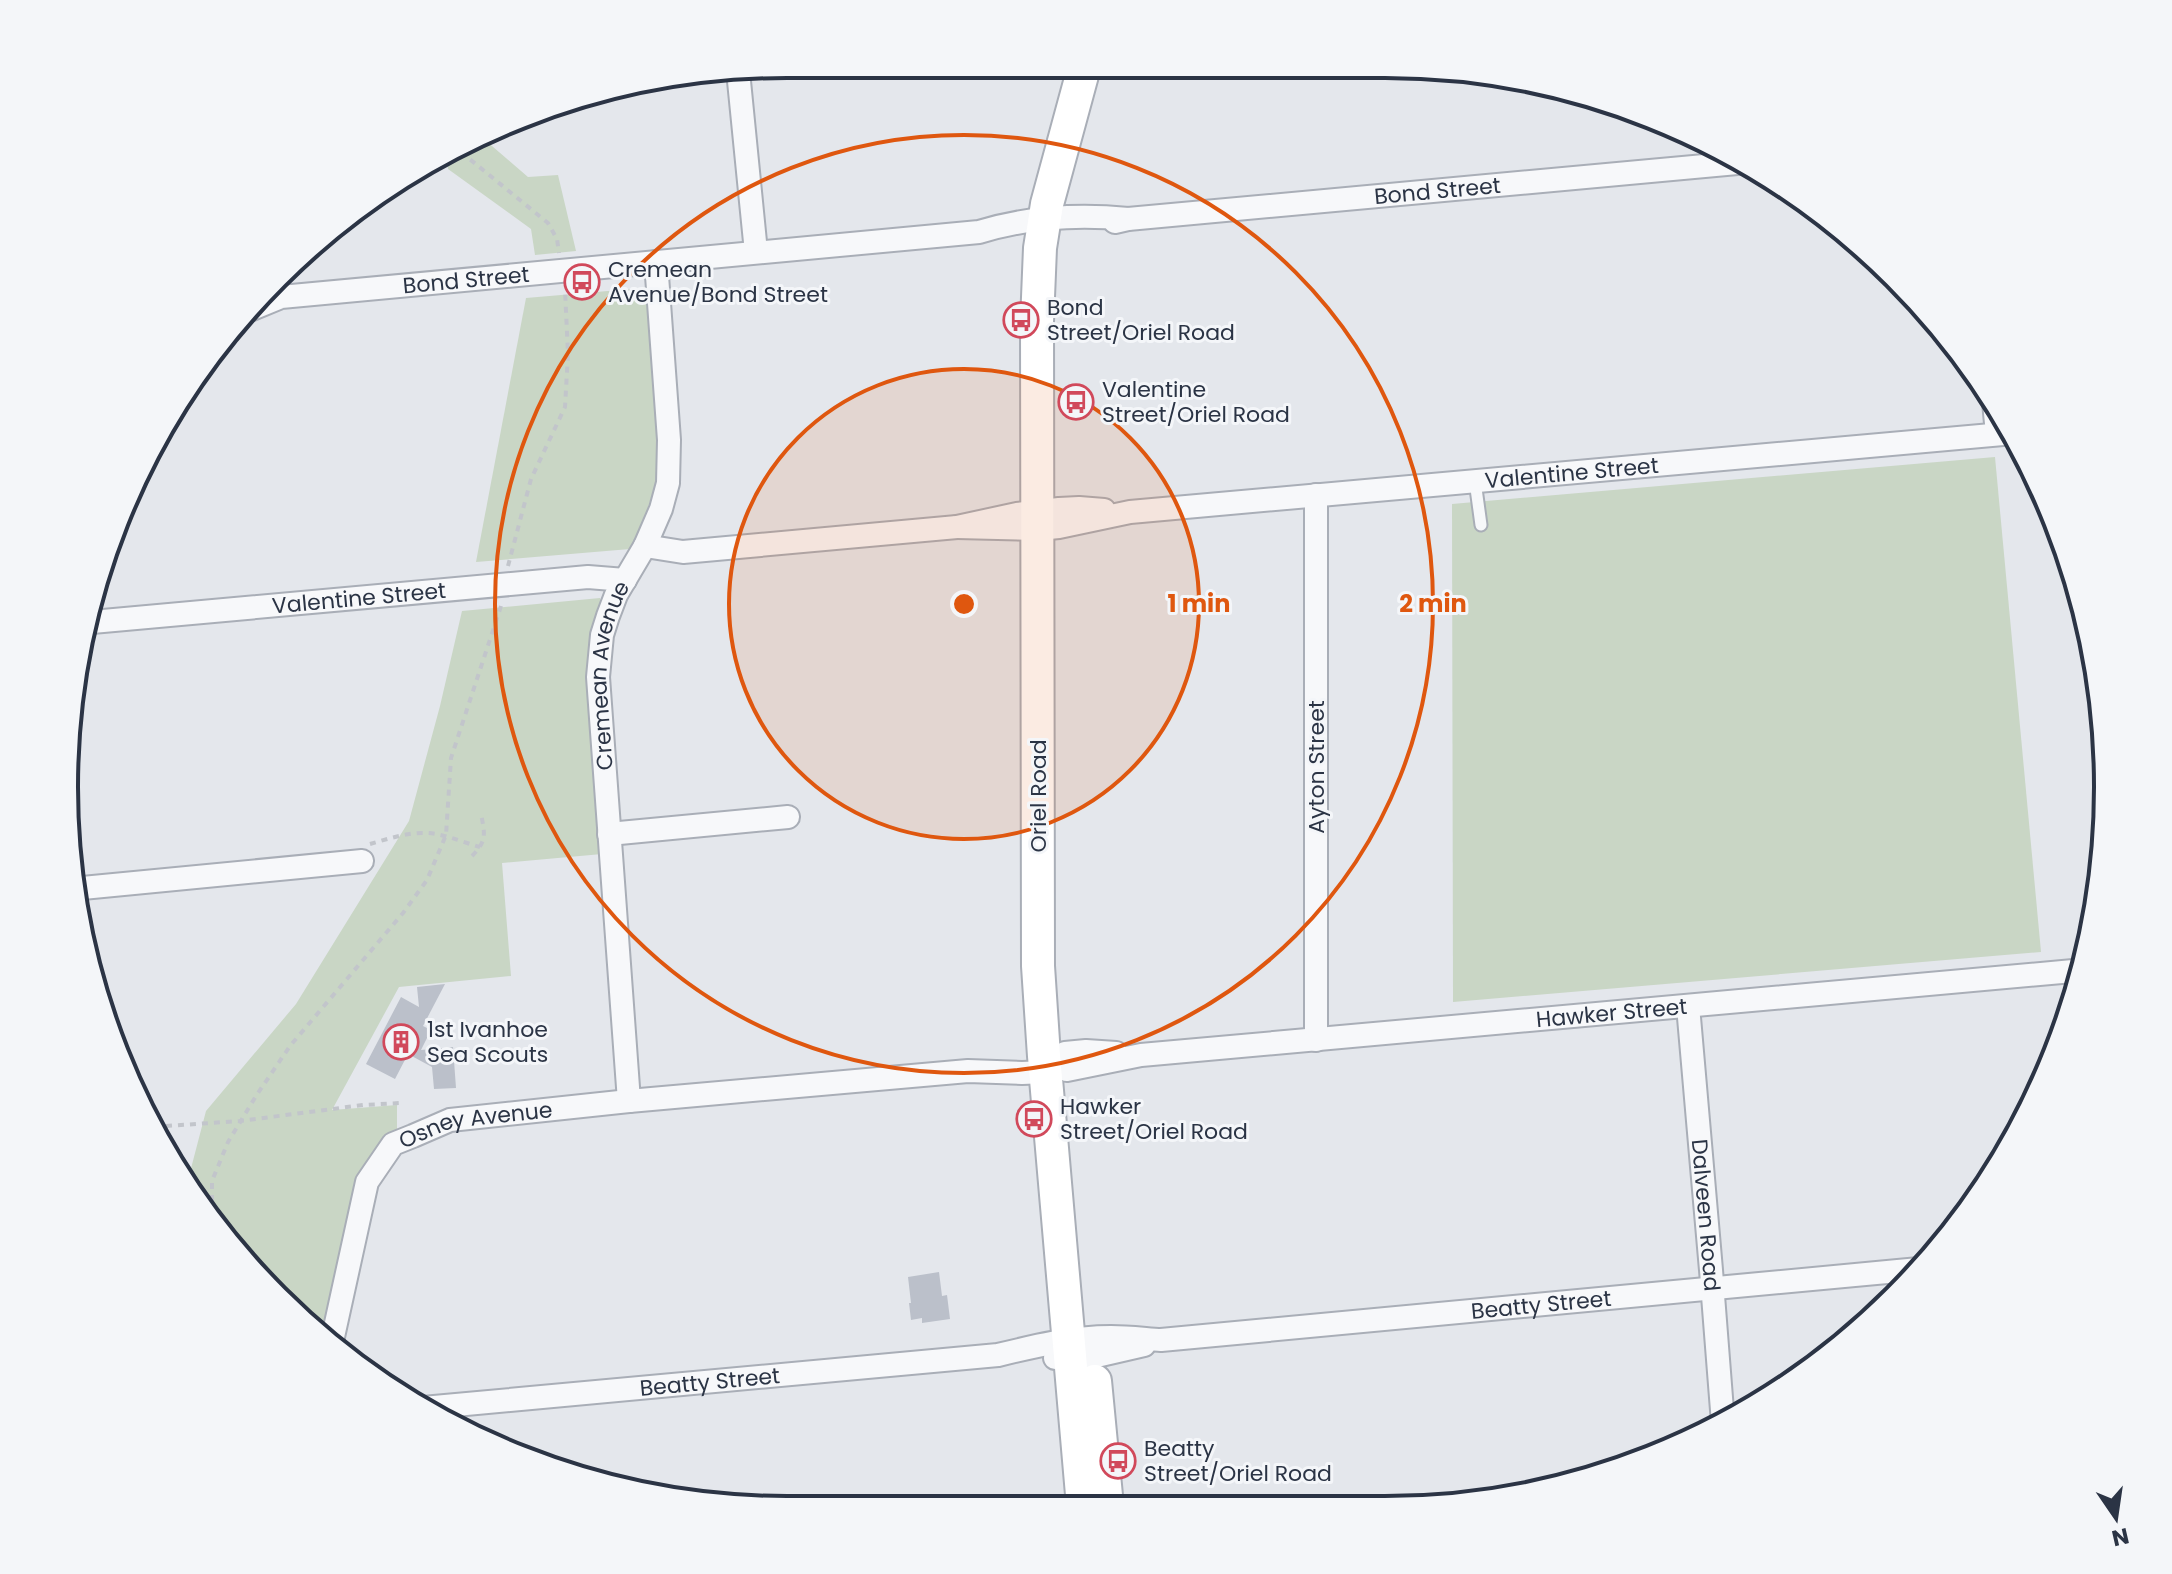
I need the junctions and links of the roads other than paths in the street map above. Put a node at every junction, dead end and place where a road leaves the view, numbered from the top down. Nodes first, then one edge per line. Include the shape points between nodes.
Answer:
1 (1082, 78) edge
2 (739, 80) edge
3 (1724, 164) edge
4 (1053, 226) junction
5 (756, 252) junction
6 (656, 262) junction
7 (272, 301) edge
8 (2000, 435) edge
9 (1475, 480) junction
10 (1316, 495) junction
11 (1048, 519) junction
12 (1481, 525) dead end
13 (645, 546) junction
14 (625, 580) junction
15 (98, 621) edge
16 (788, 817) dead end
17 (609, 834) junction
18 (364, 852) road end
19 (85, 887) edge
20 (2070, 971) edge
21 (1688, 1006) junction
22 (1316, 1040) junction
23 (1055, 1063) junction
24 (629, 1101) junction
25 (1902, 1271) edge
26 (1713, 1289) junction
27 (334, 1332) edge
28 (1081, 1348) junction
29 (442, 1406) edge
30 (1722, 1411) edge
31 (1083, 1496) edge
32 (1105, 1496) edge

1 - 4 main road, Oriel Road
2 - 5 street
3 - 4 street, Bond Street via 1128,219 1086,215
4 - 5 street, Bond Street via 1008,223 979,232
4 - 11 main road, Oriel Road via 1059,314
5 - 6 street, Bond Street
6 - 7 street, Bond Street via 564,279
6 - 13 street, Cremean Avenue via 670,467 661,509
8 - 9 street, Valentine Street
9 - 10 street, Valentine Street
9 - 12 lane
10 - 11 street, Valentine Street via 1130,512 1079,508
10 - 22 street, Ayton Street
11 - 13 street, Valentine Street via 683,552
11 - 23 main road, Oriel Road via 1060,968
13 - 14 street, Cremean Avenue
14 - 15 street, Valentine Street via 588,577
14 - 17 street, Cremean Avenue via 602,635 598,677
16 - 17 street
17 - 24 street, Cremean Avenue
18 - 19 street
20 - 21 street, Hawker Street
21 - 22 street, Hawker Street
21 - 26 street, Dalveen Road
22 - 23 street, Hawker Street via 1141,1055 1086,1051
23 - 24 street, Hawker Street via 1020,1059 968,1071
23 - 28 main road, Oriel Road
24 - 27 street, Osney Avenue via 450,1120 393,1144 367,1182
25 - 26 street, Beatty Street
26 - 28 street, Beatty Street via 1161,1340 1112,1337
26 - 30 street, Dalveen Road
28 - 29 street, Beatty Street
28 - 31 main road, Oriel Road
28 - 32 main road, Oriel Road

